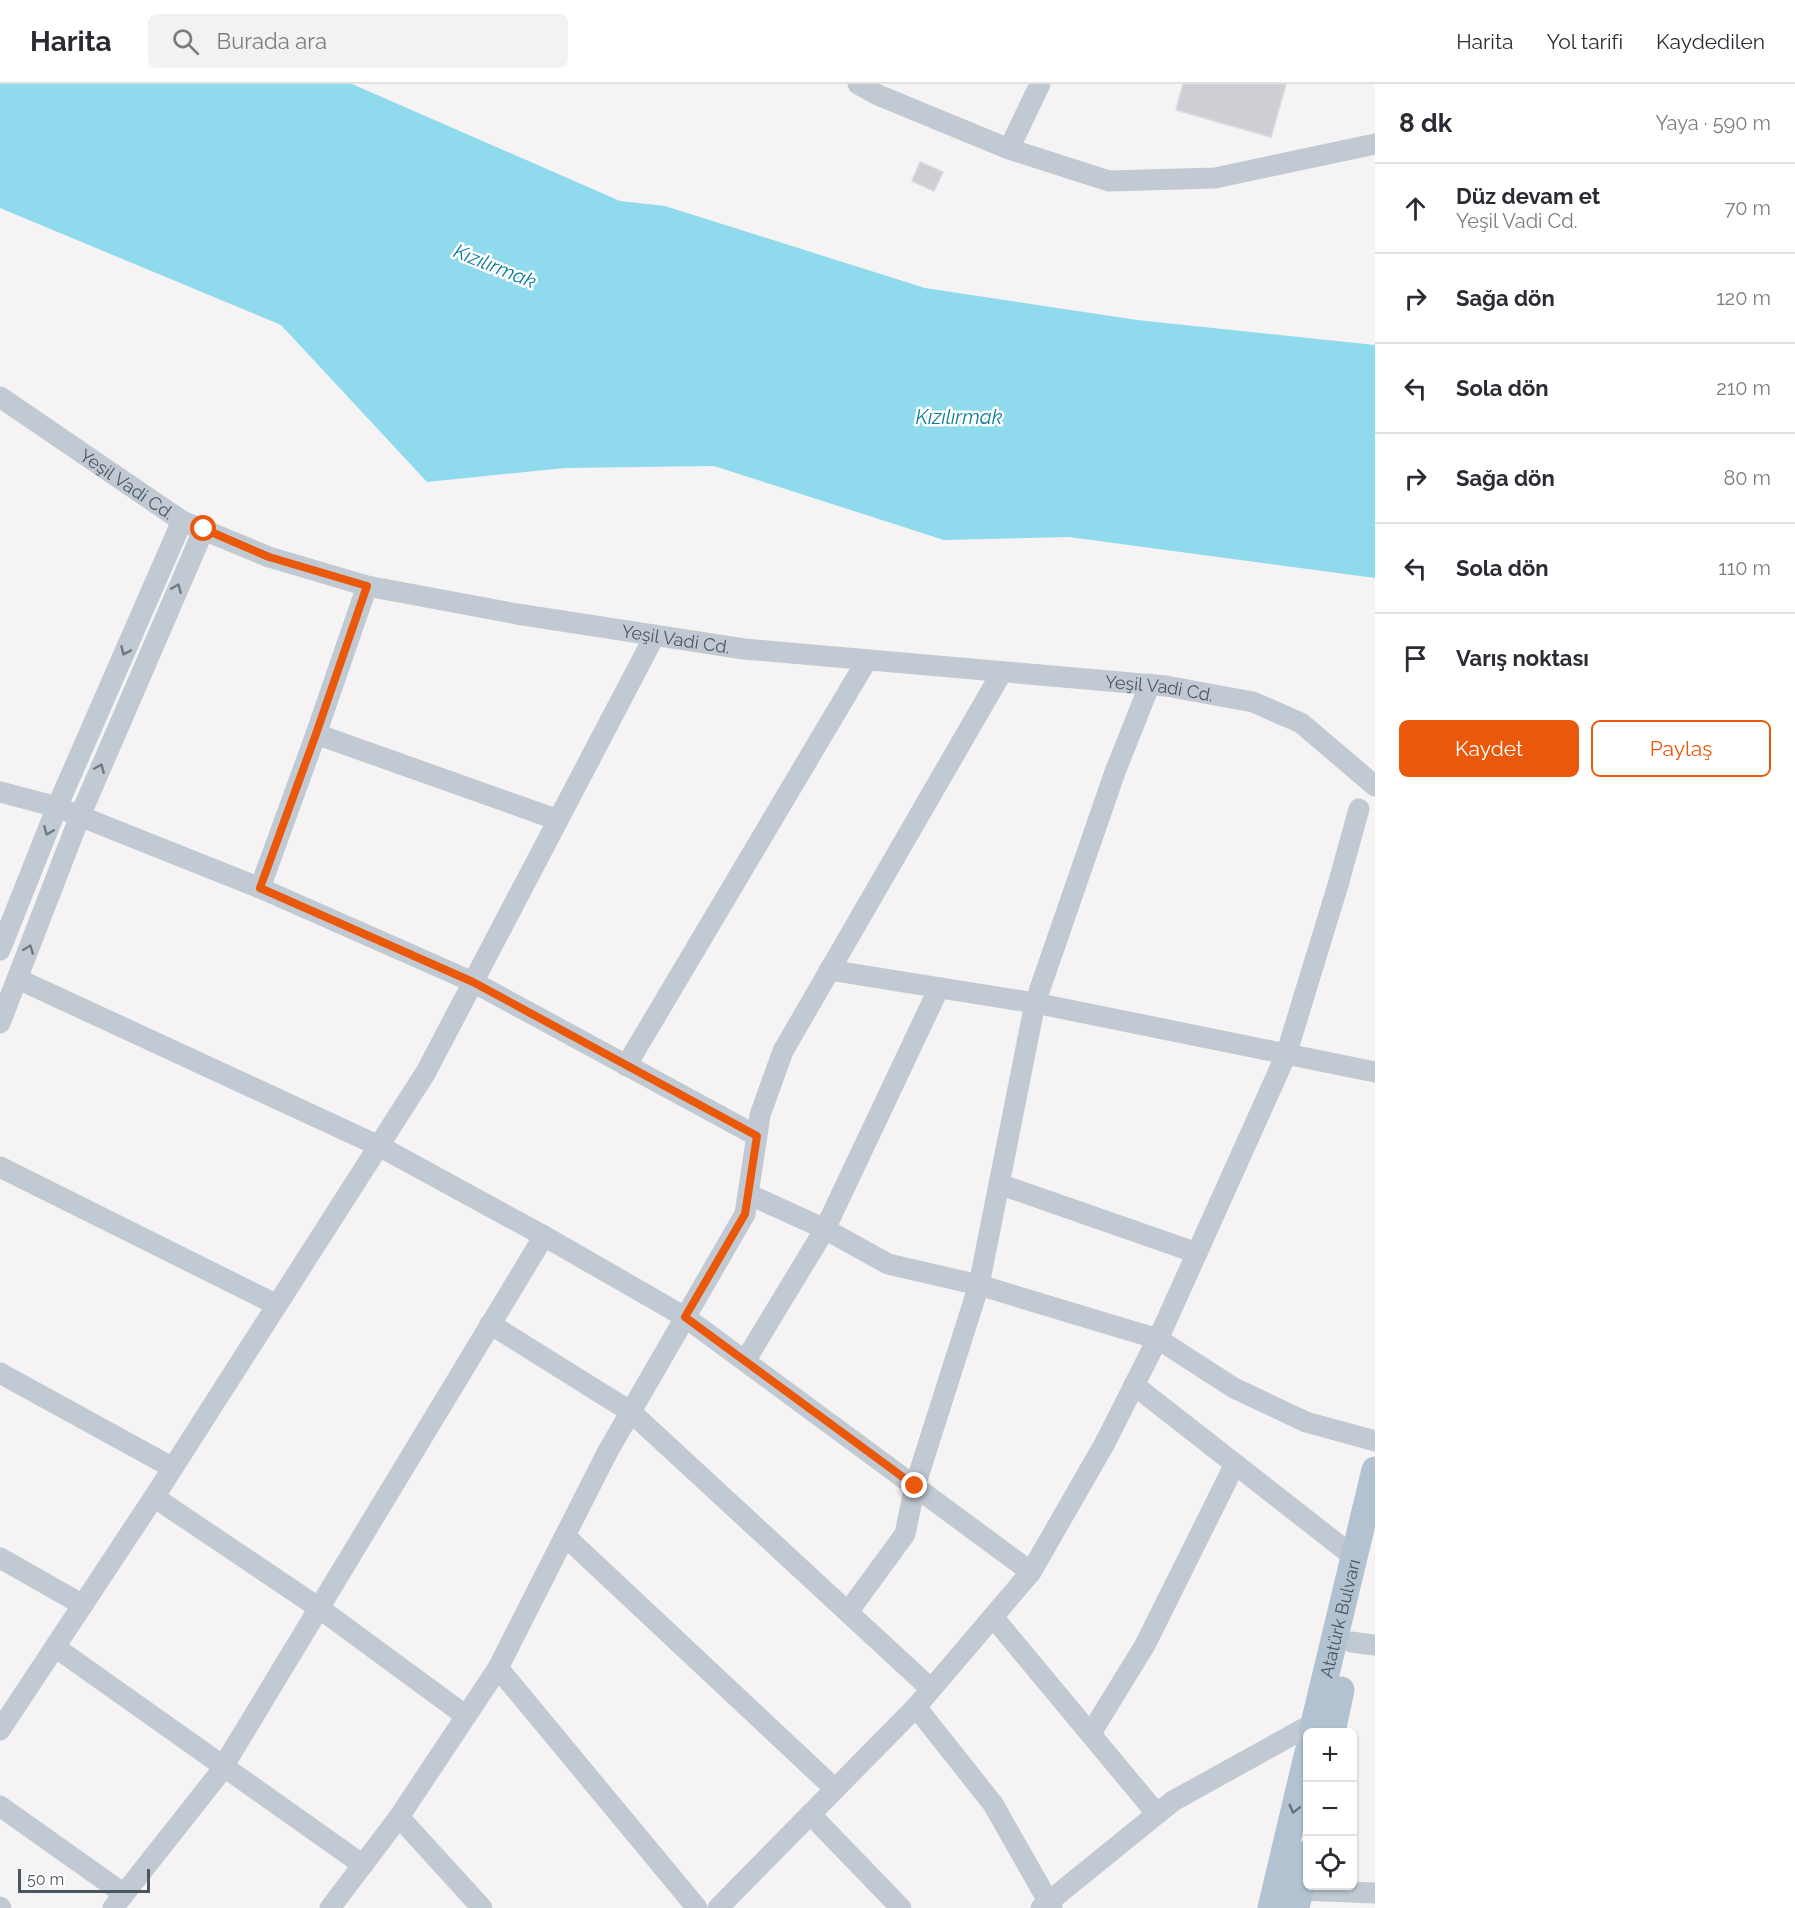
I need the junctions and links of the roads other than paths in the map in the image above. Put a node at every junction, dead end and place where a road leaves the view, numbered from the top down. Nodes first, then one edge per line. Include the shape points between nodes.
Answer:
1 (858, 84) edge
2 (1040, 84) edge
3 (1375, 144) edge
4 (1009, 149) junction
5 (0, 397) edge
6 (182, 521) junction
7 (204, 529) junction
8 (367, 586) junction
9 (655, 635) junction
10 (867, 660) junction
11 (1002, 672) junction
12 (1150, 684) junction
13 (316, 734) junction
14 (1375, 786) edge
15 (0, 792) edge
16 (57, 807) junction
17 (1359, 809) dead end
18 (80, 816) junction
19 (558, 820) junction
20 (260, 888) junction
21 (0, 950) edge
22 (829, 970) junction
23 (18, 979) junction
24 (473, 982) junction
25 (939, 988) junction
26 (1035, 1003) junction
27 (0, 1023) edge
28 (1286, 1054) junction
29 (626, 1066) junction
30 (1375, 1072) edge
31 (757, 1136) junction
32 (379, 1146) junction
33 (0, 1167) edge
34 (999, 1184) junction
35 (748, 1194) junction
36 (825, 1229) junction
37 (544, 1236) junction
38 (1197, 1253) junction
39 (979, 1285) junction
40 (277, 1305) junction
41 (685, 1317) junction
42 (490, 1324) junction
43 (1158, 1339) junction
44 (745, 1361) junction
45 (0, 1373) edge
46 (1134, 1385) junction
47 (631, 1412) junction
48 (1375, 1440) edge
49 (1235, 1464) junction
50 (173, 1468) junction
51 (1375, 1470) edge
52 (915, 1486) junction
53 (154, 1497) junction
54 (565, 1536) junction
55 (1365, 1551) edge
56 (0, 1558) edge
57 (1031, 1572) junction
58 (83, 1605) junction
59 (319, 1608) junction
60 (848, 1612) junction
61 (993, 1617) junction
62 (1363, 1644) edge
63 (55, 1647) junction
64 (498, 1668) junction
65 (932, 1689) junction
66 (916, 1707) junction
67 (466, 1716) junction
68 (1320, 1728) edge
69 (1321, 1728) edge
70 (0, 1730) edge
71 (1091, 1733) junction
72 (1303, 1737) edge
73 (224, 1766) junction
74 (1303, 1773) edge
75 (835, 1789) junction
76 (0, 1806) edge
77 (810, 1814) junction
78 (1157, 1814) junction
79 (399, 1817) junction
80 (363, 1865) junction
81 (1303, 1876) edge
82 (1375, 1893) edge
83 (1298, 1899) edge
84 (118, 1901) edge
85 (1047, 1906) edge
86 (330, 1908) edge
87 (482, 1908) edge
88 (697, 1908) edge
89 (718, 1908) edge
90 (901, 1908) edge
91 (1271, 1908) edge

1 - 4 street
2 - 4 street
3 - 4 street via 1215,177 1109,181
5 - 6 street, Yeşil Vadi Cd.
6 - 7 street, Yeşil Vadi Cd.
6 -> 16 street
7 - 8 street, Yeşil Vadi Cd. via 269,557
18 -> 7 street
8 - 9 street, Yeşil Vadi Cd.
8 - 13 street
9 - 10 street, Yeşil Vadi Cd. via 744,649
9 - 19 street
10 - 11 street, Yeşil Vadi Cd.
10 - 29 street
11 - 12 street, Yeşil Vadi Cd.
11 - 22 street
12 - 14 street, Yeşil Vadi Cd. via 1253,702 1301,723
12 - 26 street via 1115,772
13 - 19 street
13 - 20 street
15 - 16 street
16 - 18 street
16 -> 21 street
17 - 28 street
18 - 20 street
23 -> 18 street
19 - 24 street
20 - 24 street
22 - 25 street
22 - 31 street via 783,1051 760,1115
23 - 27 street
23 - 32 street
24 - 29 street
24 - 32 street via 426,1072
25 - 26 street
25 - 36 street
26 - 28 street
26 - 34 street
28 - 30 street
28 - 38 street
29 - 31 street
31 - 35 street
32 - 37 street
32 - 40 street
33 - 40 street
34 - 38 street
34 - 39 street
35 - 36 street
35 - 41 street via 745,1214
36 - 39 street via 888,1264
36 - 44 street
37 - 41 street
37 - 42 street
38 - 43 street
39 - 43 street
39 - 52 street
40 - 50 street
41 - 44 street
41 - 47 street
42 - 47 street
42 - 59 street
43 - 46 street
43 - 48 street via 1254,1398 1306,1422
44 - 52 street
45 - 50 street
46 - 49 street
46 - 57 street
47 - 54 street
47 - 60 street
49 - 55 street
49 - 71 street via 1145,1645
50 - 53 street
51 - 55 main road, Atatürk Bulvarı
52 - 57 street
52 - 60 street via 905,1534
53 - 58 street
53 - 59 street
54 - 64 street
54 - 75 street
55 - 62 main road, Atatürk Bulvarı
55 - 68 main road, Atatürk Bulvarı
56 - 58 street
57 - 61 street
58 - 63 street
59 - 67 street
59 - 73 street
60 - 65 street
61 - 65 street
61 - 71 street
62 - 69 main road, Atatürk Bulvarı
63 - 70 street
63 - 73 street
64 - 67 street
64 - 88 street
65 - 66 street
66 - 75 street
66 - 85 street via 993,1804
67 - 79 street
71 - 78 street
72 - 78 street via 1173,1801
73 - 80 street
73 - 84 street
74 -> 91 main road
75 - 77 street
76 - 84 street
77 - 89 street
77 - 90 street
78 - 85 street
79 - 80 street
79 - 87 street
80 - 86 street
81 - 83 main road
82 - 83 street

